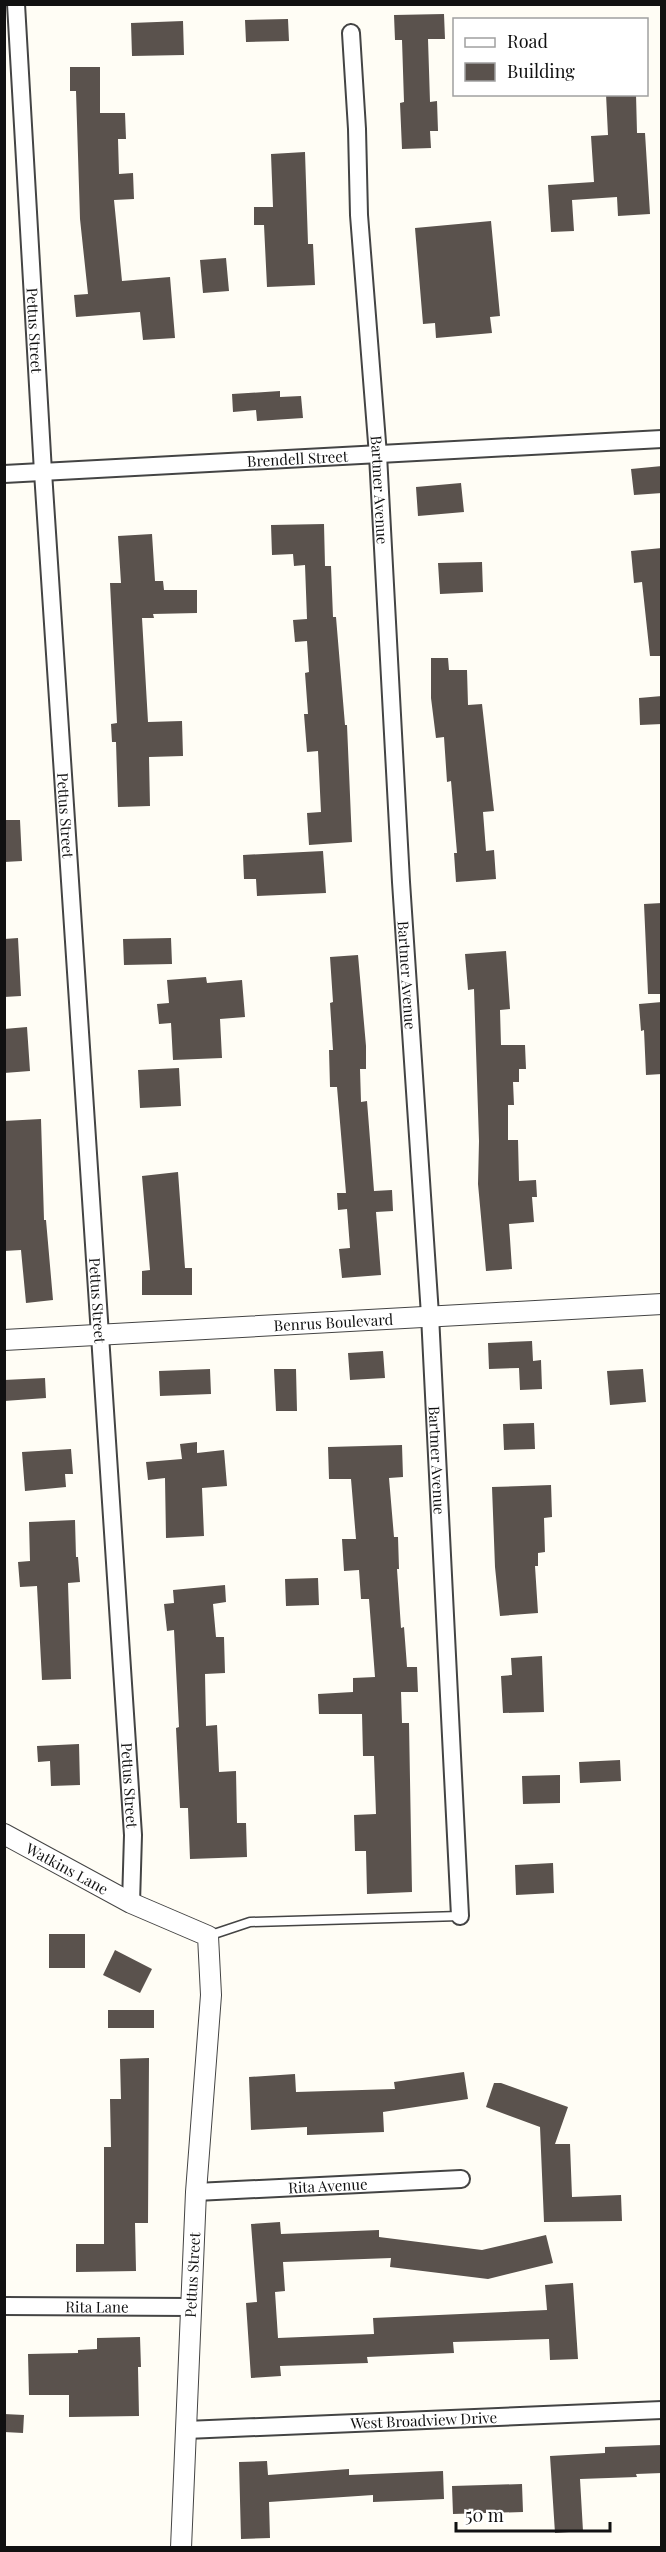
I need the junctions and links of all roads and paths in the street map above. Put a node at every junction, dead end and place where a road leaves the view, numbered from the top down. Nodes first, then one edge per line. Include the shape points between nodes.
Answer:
1 (16, 4) edge
2 (351, 33) dead end
3 (662, 439) edge
4 (378, 455) junction
5 (43, 472) junction
6 (4, 474) edge
7 (662, 1304) edge
8 (430, 1315) junction
9 (100, 1335) junction
10 (4, 1340) edge
11 (4, 1834) edge
12 (130, 1903) junction
13 (460, 1916) joint
14 (208, 1936) junction
15 (461, 2179) dead end
16 (196, 2192) junction
17 (4, 2306) edge
18 (190, 2307) junction
19 (662, 2410) edge
20 (186, 2430) junction
21 (181, 2547) edge

1 - 5 street, Pettus Street
2 - 4 street, Bartmer Avenue via 358,215
3 - 4 street, Brendell Street
4 - 5 street, Brendell Street
4 - 8 street, Bartmer Avenue
5 - 6 street, Brendell Street
5 - 9 street, Pettus Street
7 - 8 street, Benrus Boulevard
8 - 9 street, Benrus Boulevard
8 - 13 street, Bartmer Avenue
9 - 10 street, Benrus Boulevard
9 - 12 street, Pettus Street via 132,1835
11 - 12 street, Watkins Lane
12 - 14 street
13 - 14 lane via 249,1922
14 - 16 street, Pettus Street via 211,1995
15 - 16 street, Rita Avenue
16 - 18 street, Pettus Street
17 - 18 street, Rita Lane
18 - 20 street, Pettus Street
19 - 20 street, West Broadview Drive
20 - 21 street, Pettus Street

